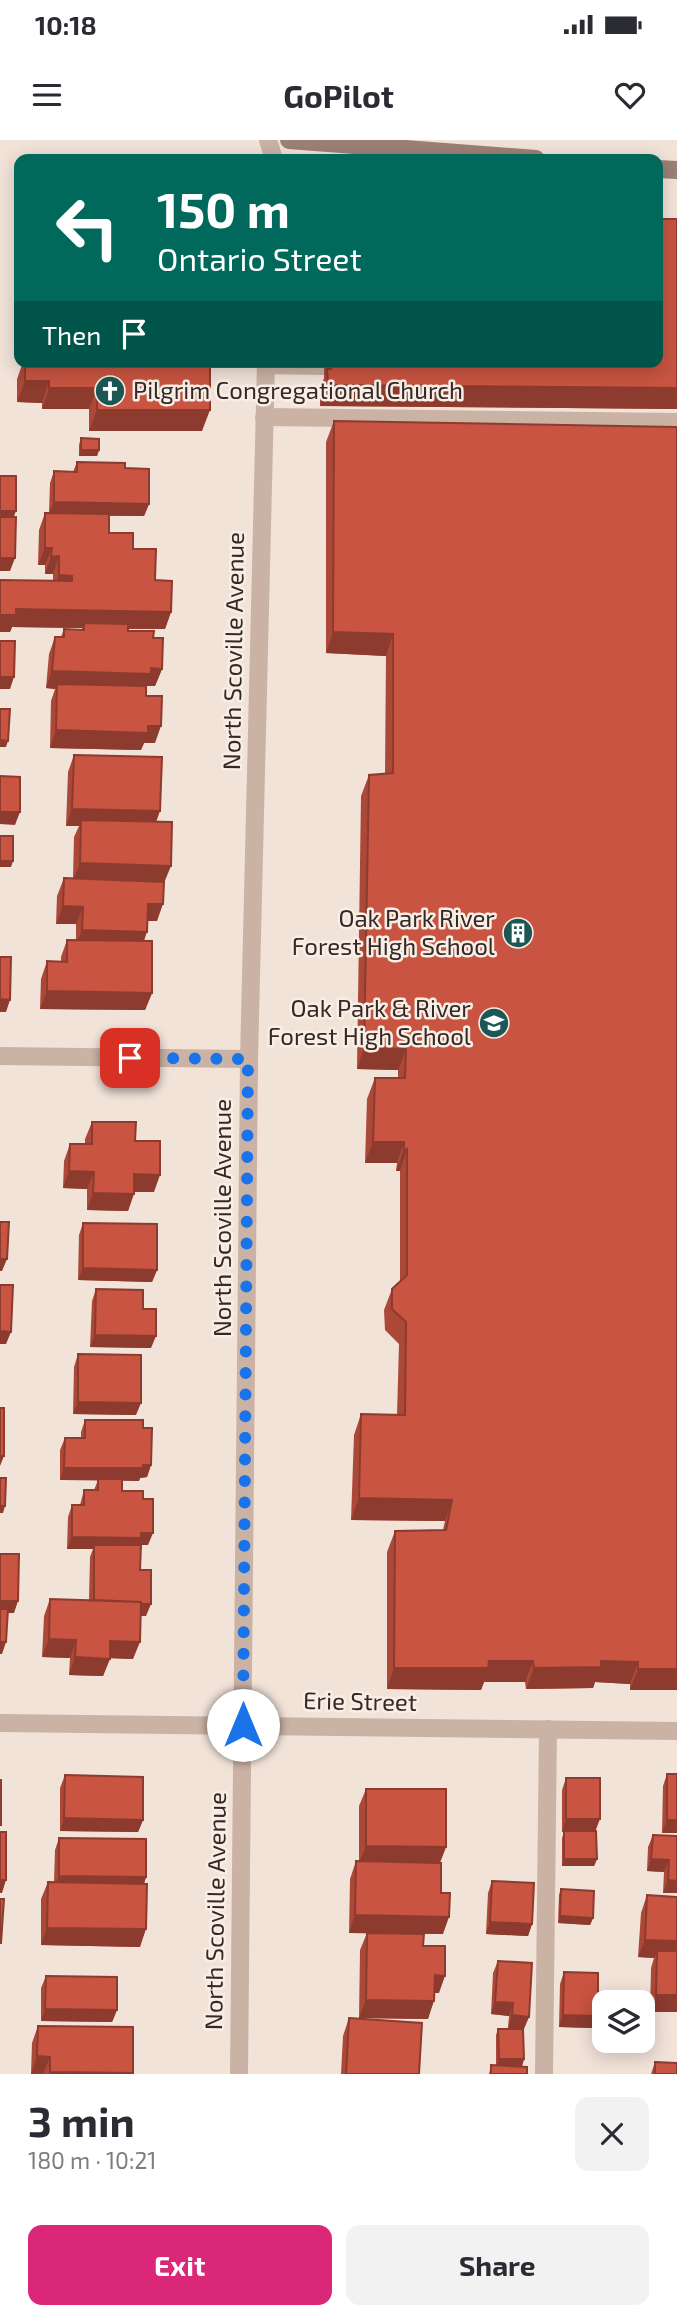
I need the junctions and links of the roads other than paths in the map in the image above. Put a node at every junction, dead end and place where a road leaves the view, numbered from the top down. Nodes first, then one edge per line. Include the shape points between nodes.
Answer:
1 (289, 140) edge
2 (471, 154) edge
3 (265, 368) edge
4 (264, 417) junction
5 (677, 422) edge
6 (0, 1056) edge
7 (248, 1059) junction
8 (0, 1723) edge
9 (243, 1725) junction
10 (548, 1729) junction
11 (677, 1731) edge
12 (239, 2074) edge
13 (544, 2074) edge

1 - 2 main road
3 - 4 street, North Scoville Avenue
4 - 5 street
4 - 7 street, North Scoville Avenue
6 - 7 street
7 - 9 street, North Scoville Avenue
8 - 9 street, Erie Street
9 - 10 street, Erie Street
9 - 12 street, North Scoville Avenue
10 - 11 street, Erie Street
10 - 13 street

